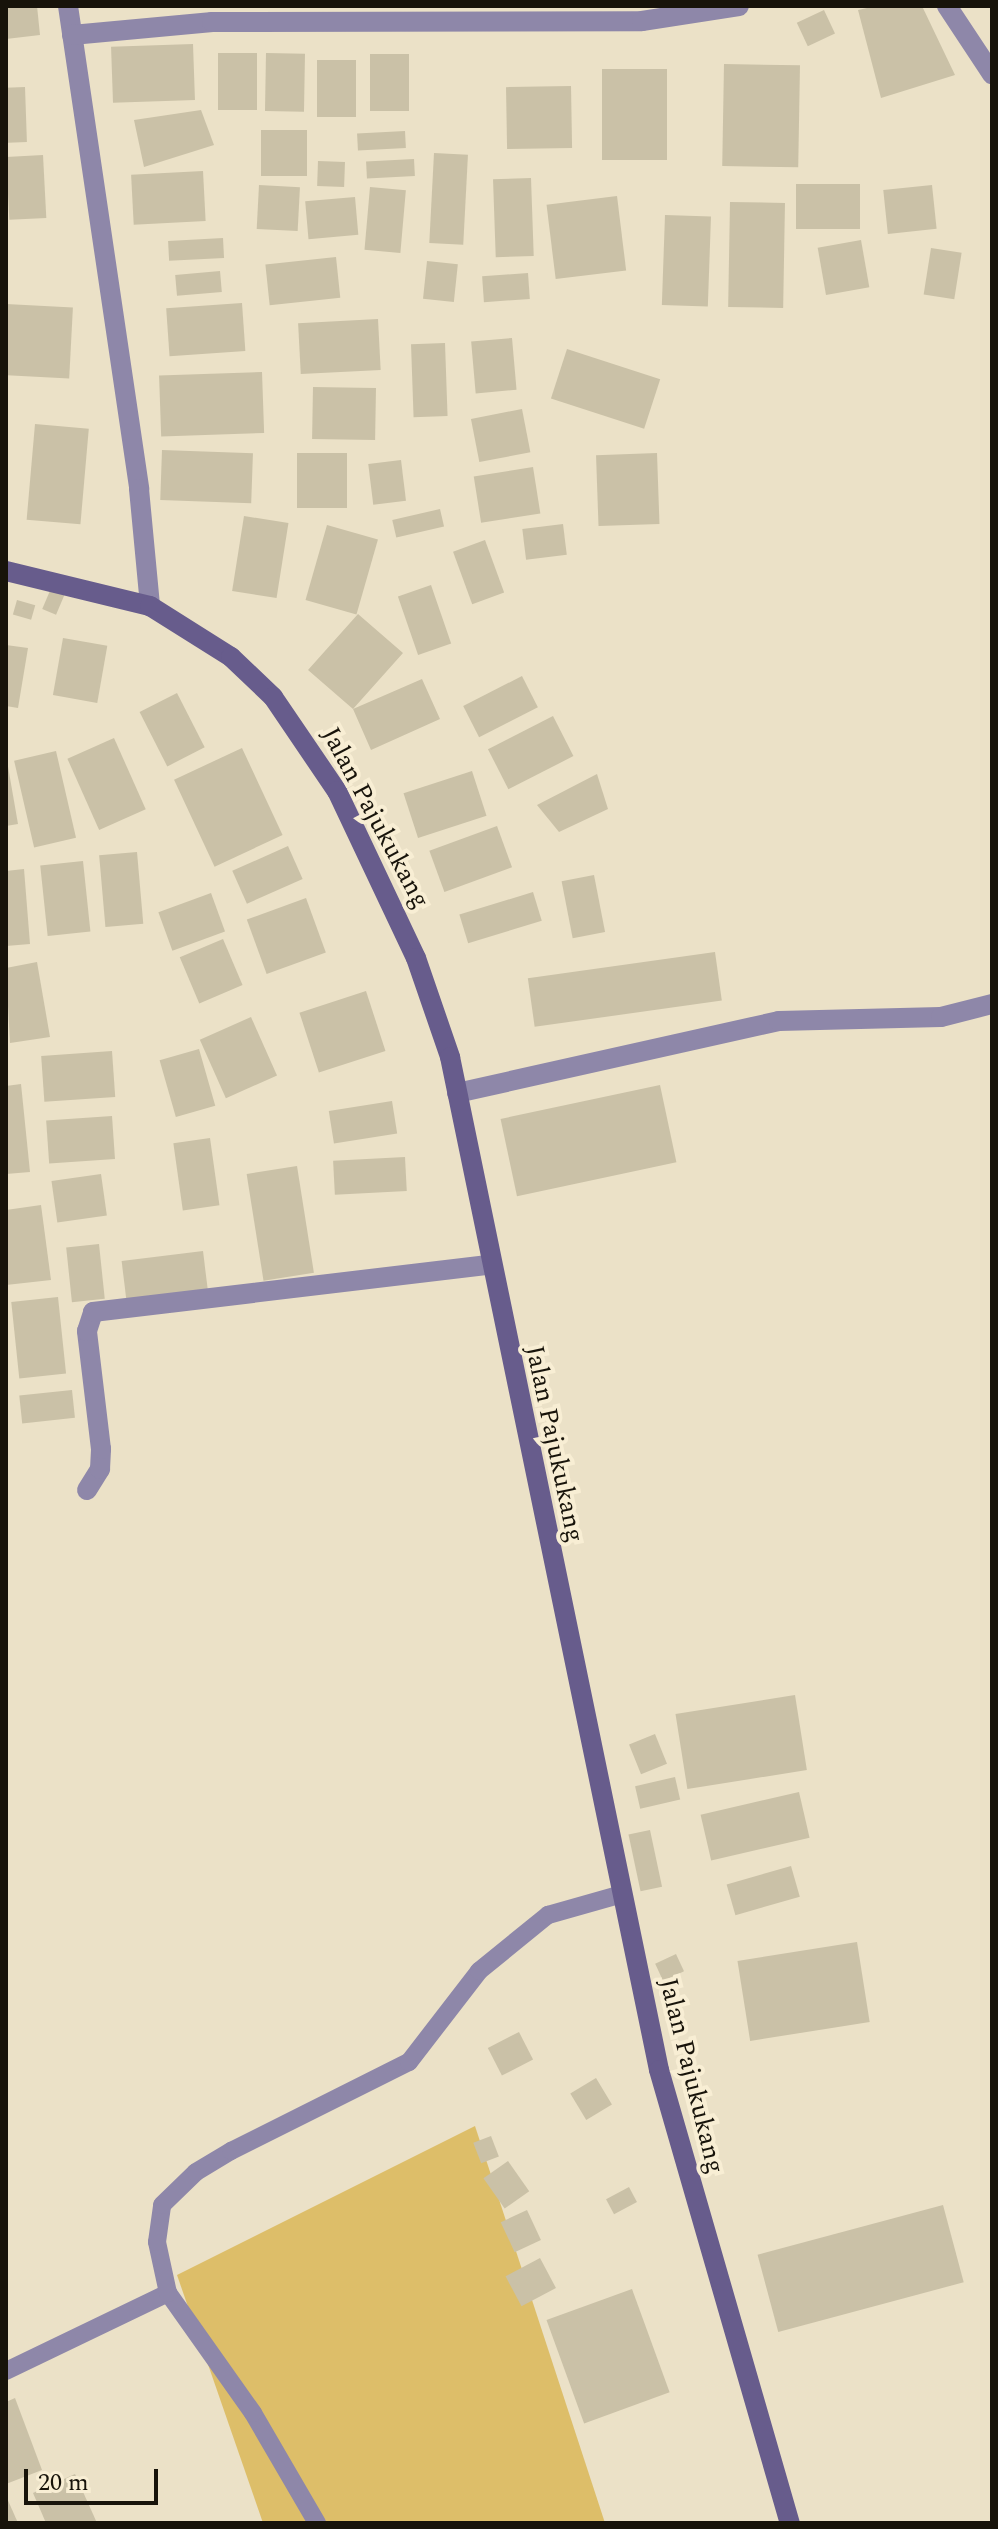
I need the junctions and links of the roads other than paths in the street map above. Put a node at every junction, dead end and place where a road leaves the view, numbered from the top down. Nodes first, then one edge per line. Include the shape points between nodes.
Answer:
1 (68, 6) edge
2 (739, 6) edge
3 (947, 6) edge
4 (72, 35) junction
5 (992, 74) edge
6 (6, 571) edge
7 (150, 606) junction
8 (992, 1004) edge
9 (457, 1093) junction
10 (490, 1265) junction
11 (87, 1490) dead end
12 (622, 1894) junction
13 (168, 2293) junction
14 (10, 2369) edge
15 (317, 2523) edge
16 (790, 2523) edge

1 - 4 street
2 - 4 street via 642,21 212,22
3 - 5 street
4 - 7 street via 139,489
6 - 7 street, Jalan Pajukukang
7 - 9 street, Jalan Pajukukang via 231,657 273,697 311,745 367,847 416,958
8 - 9 street via 941,1017 779,1021
9 - 10 street, Jalan Pajukukang
10 - 11 street via 93,1312 87,1331 101,1449 100,1469
10 - 12 street, Jalan Pajukukang
12 - 13 lane via 548,1915 479,1971 409,2062 243,2145 180,2185 162,2205 159,2221
12 - 16 street, Jalan Pajukukang via 670,2113
13 - 14 lane
13 - 15 lane via 253,2413

